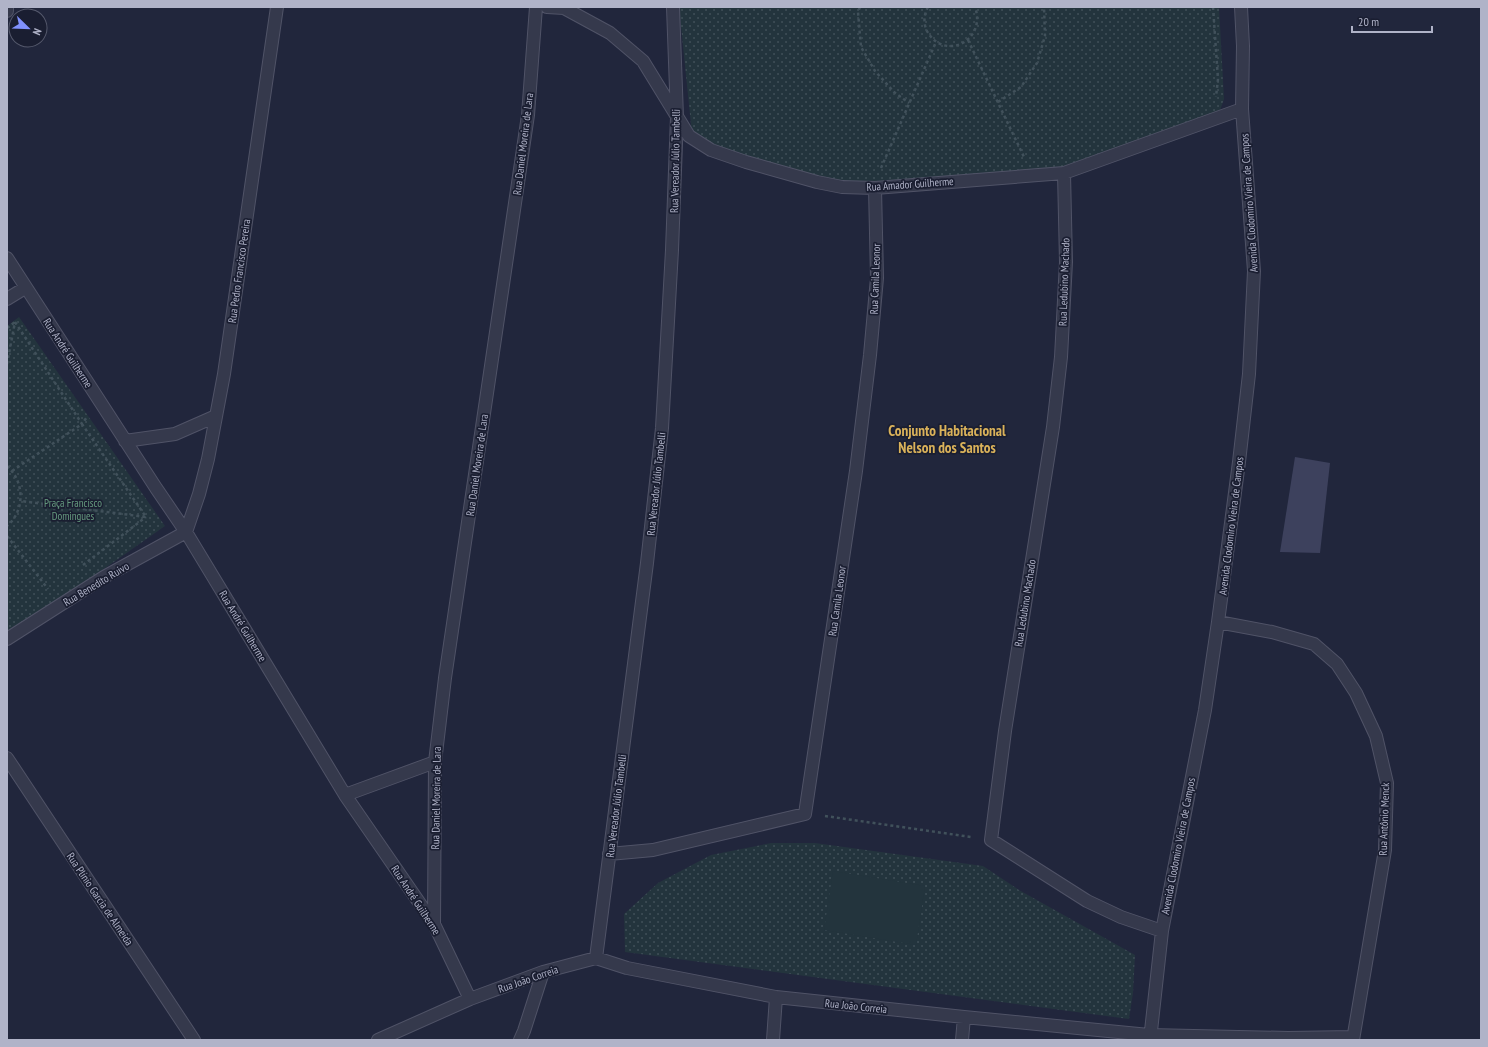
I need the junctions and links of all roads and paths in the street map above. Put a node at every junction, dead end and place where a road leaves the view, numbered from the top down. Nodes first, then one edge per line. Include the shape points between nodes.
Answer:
1 (7, 7) edge
2 (278, 7) edge
3 (536, 7) edge
4 (547, 7) edge
5 (672, 7) edge
6 (860, 7) edge
7 (928, 7) edge
8 (975, 7) edge
9 (1044, 7) edge
10 (1213, 7) edge
11 (1241, 7) edge
12 (565, 8) edge
13 (7, 10) edge
14 (968, 40) junction
15 (936, 42) junction
16 (998, 102) junction
17 (909, 103) junction
18 (1214, 104) dead end
19 (1242, 109) junction
20 (677, 117) junction
21 (1024, 158) dead end
22 (879, 171) dead end
23 (1064, 173) junction
24 (875, 188) junction
25 (7, 258) edge
26 (25, 288) junction
27 (7, 299) edge
28 (15, 322) junction
29 (7, 328) edge
30 (7, 364) edge
31 (99, 399) junction
32 (216, 416) junction
33 (82, 424) junction
34 (125, 441) junction
35 (7, 466) edge
36 (12, 471) junction
37 (156, 488) junction
38 (21, 501) junction
39 (146, 517) junction
40 (7, 526) edge
41 (186, 532) junction
42 (7, 536) edge
43 (79, 568) dead end
44 (55, 586) dead end
45 (1218, 622) junction
46 (7, 639) edge
47 (7, 758) edge
48 (435, 762) junction
49 (345, 795) junction
50 (805, 814) junction
51 (991, 840) junction
52 (609, 854) junction
53 (434, 924) junction
54 (1162, 931) junction
55 (596, 958) junction
56 (543, 972) junction
57 (776, 997) junction
58 (470, 999) junction
59 (964, 1017) junction
60 (1150, 1037) edge
61 (1353, 1038) edge
62 (194, 1040) edge
63 (378, 1040) edge
64 (520, 1040) edge
65 (773, 1040) edge
66 (962, 1040) edge

1 - 13 street
2 - 32 street, Rua Pedro Francisco Pereira
3 - 48 street, Rua Daniel Moreira de Lara via 528,115 445,678
4 - 12 street, Rua Amador Guilherme
5 - 20 street, Rua Vereador Júlio Tambelli
6 - 17 path via 858,12 861,47 876,72 894,92
7 - 15 path via 924,20 930,36
8 - 14 path via 978,15 977,24
9 - 16 path via 1045,36 1037,63 1020,87
10 - 18 path via 1218,79
11 - 19 street, Avenida Clodomiro Vieira de Campos
12 - 20 street, Rua Amador Guilherme via 610,33 643,61
14 - 15 path via 952,46
14 - 16 path
15 - 17 path
16 - 21 path
17 - 22 path
19 - 23 street, Rua Amador Guilherme
19 - 45 street, Avenida Clodomiro Vieira de Campos via 1254,270 1249,374
20 - 24 street, Rua Amador Guilherme via 689,136 711,150 817,182 842,187
20 - 52 street, Rua Vereador Júlio Tambelli via 662,428
23 - 24 street, Rua Amador Guilherme
23 - 51 street, Rua Ledubino Machado via 1066,262 1061,357 1053,427 1007,716
24 - 50 street, Rua Camila Leonor via 877,278 870,355
25 - 26 street, Rua André Guilherme
26 - 27 street
26 - 31 street, Rua André Guilherme
28 - 29 path
28 - 30 path
28 - 33 path
31 - 33 path
31 - 34 street, Rua André Guilherme
32 - 34 street via 175,434
32 - 41 street, Rua Pedro Francisco Pereira via 204,473
33 - 36 path
33 - 39 path
34 - 37 street, Rua André Guilherme
35 - 36 path
36 - 38 path via 19,485
37 - 39 path
37 - 41 street, Rua André Guilherme
38 - 39 path
38 - 40 path via 18,512
39 - 43 path
41 - 46 street, Rua Benedito Ruivo via 104,577
41 - 49 street, Rua André Guilherme
42 - 44 path via 49,591
45 - 54 street, Avenida Clodomiro Vieira de Campos
45 - 61 street, Rua Antônio Menck via 1272,632 1314,644 1337,664 1356,693 1376,736 1386,783 1384,850
47 - 62 street, Rua Plínio Garcia de Almeida
48 - 49 street
48 - 53 street, Rua Daniel Moreira de Lara
49 - 53 street, Rua André Guilherme
50 - 51 path
50 - 52 street via 653,850
51 - 54 street via 1087,901 1121,917
52 - 55 street, Rua Vereador Júlio Tambelli
53 - 58 street, Rua André Guilherme
54 - 60 street, Avenida Clodomiro Vieira de Campos
55 - 56 street, Rua João Correia
55 - 57 street, Rua João Correia via 627,968
56 - 58 street, Rua João Correia
56 - 64 street
57 - 59 street, Rua João Correia
57 - 65 street
58 - 63 street, Rua João Correia
59 - 60 street, Rua João Correia
59 - 66 street
60 - 61 street, Rua João Correia

